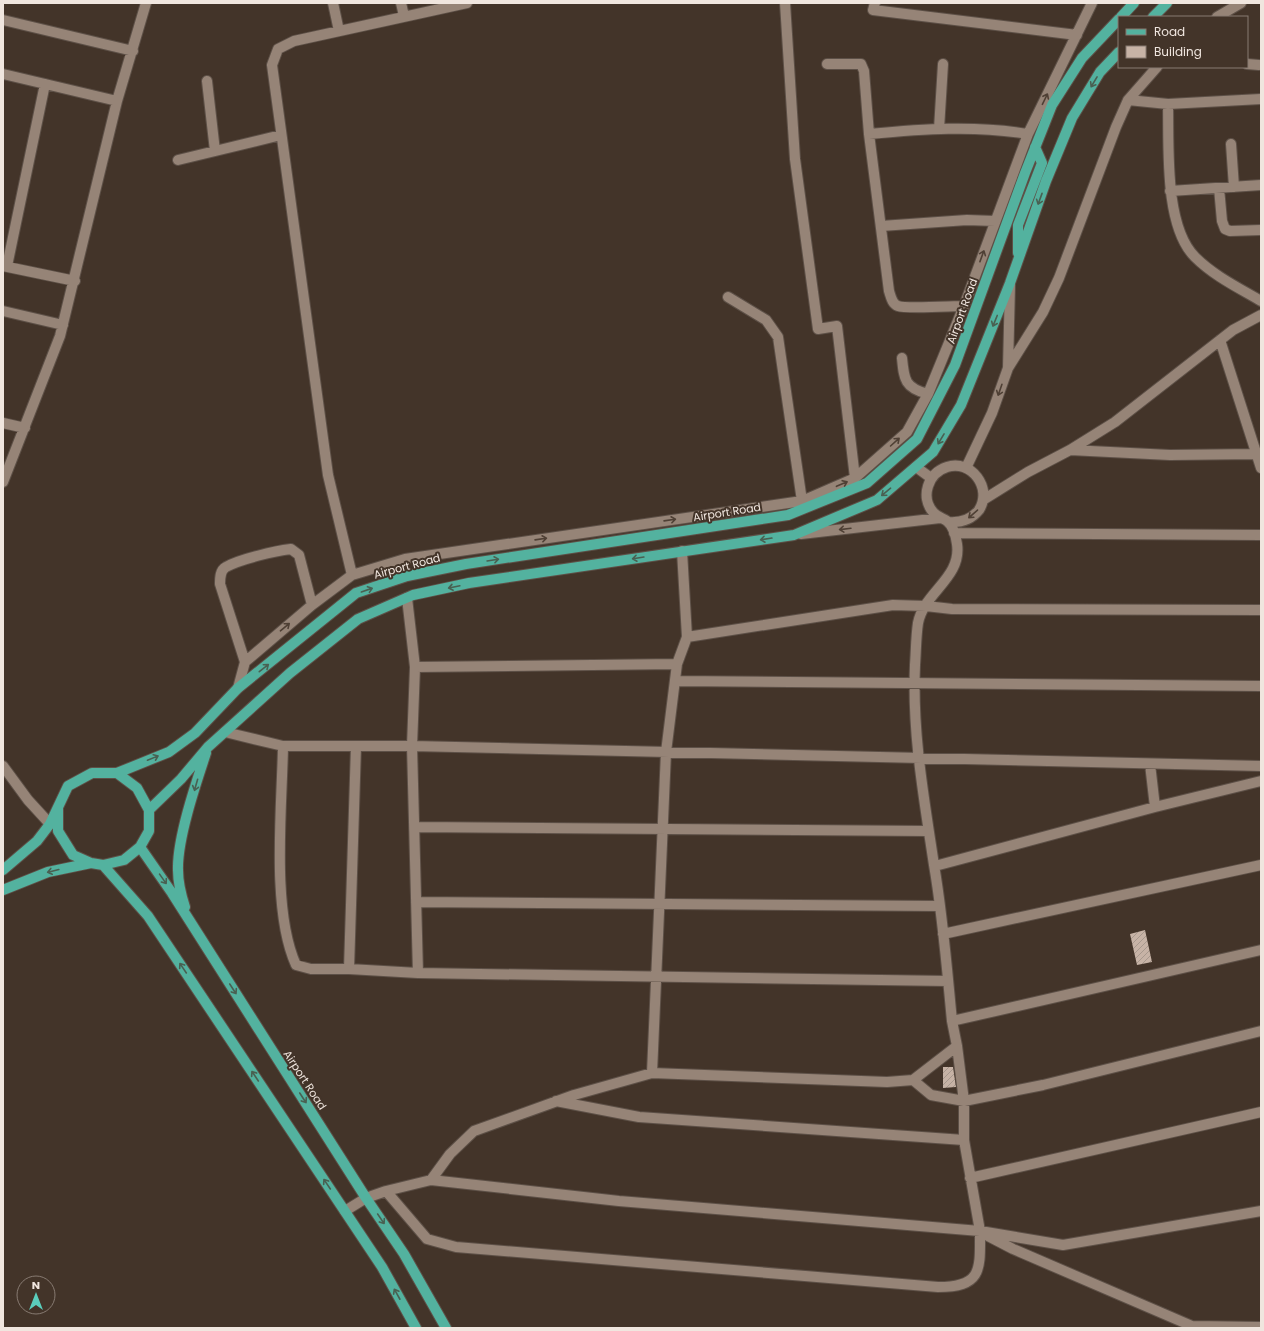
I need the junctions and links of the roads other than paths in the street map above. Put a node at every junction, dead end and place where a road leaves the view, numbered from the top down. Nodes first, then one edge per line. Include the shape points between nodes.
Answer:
1 (146, 3) edge
2 (333, 3) edge
3 (401, 3) edge
4 (467, 3) edge
5 (785, 3) edge
6 (875, 3) edge
7 (1092, 3) edge
8 (1134, 3) edge
9 (1166, 3) edge
10 (1241, 3) edge
11 (404, 16) junction
12 (1122, 16) edge
13 (1154, 16) edge
14 (1219, 16) edge
15 (3, 20) edge
16 (1118, 20) edge
17 (339, 30) junction
18 (1077, 35) junction
19 (133, 51) junction
20 (1118, 53) edge
21 (826, 64) dead end
22 (943, 64) dead end
23 (1248, 64) edge
24 (1259, 65) dead end
25 (1156, 68) edge
26 (3, 74) edge
27 (206, 81) dead end
28 (45, 84) junction
29 (1261, 99) edge
30 (1128, 100) junction
31 (118, 101) junction
32 (1168, 104) junction
33 (939, 129) junction
34 (869, 134) junction
35 (1028, 134) junction
36 (281, 135) junction
37 (1231, 144) dead end
38 (1035, 147) junction
39 (215, 151) junction
40 (178, 160) dead end
41 (1261, 185) edge
42 (1234, 187) junction
43 (1219, 188) junction
44 (1170, 191) junction
45 (995, 221) junction
46 (881, 226) junction
47 (1261, 230) edge
48 (1018, 260) junction
49 (5, 266) edge
50 (75, 281) junction
51 (1010, 283) junction
52 (728, 297) dead end
53 (1261, 301) edge
54 (964, 306) junction
55 (3, 310) edge
56 (1261, 315) edge
57 (63, 325) junction
58 (1220, 340) junction
59 (902, 358) dead end
60 (1008, 368) junction
61 (928, 394) junction
62 (3, 423) edge
63 (25, 428) junction
64 (1070, 450) junction
65 (1256, 454) junction
66 (916, 467) junction
67 (966, 468) junction
68 (1261, 468) edge
69 (855, 478) junction
70 (931, 478) junction
71 (3, 482) edge
72 (983, 500) junction
73 (802, 501) junction
74 (944, 520) junction
75 (954, 534) junction
76 (794, 535) junction
77 (1261, 535) edge
78 (682, 551) junction
79 (352, 575) junction
80 (407, 598) junction
81 (312, 606) junction
82 (926, 606) junction
83 (1261, 610) edge
84 (687, 637) junction
85 (245, 662) junction
86 (677, 664) junction
87 (415, 667) junction
88 (676, 681) junction
89 (914, 684) junction
90 (1261, 686) edge
91 (238, 688) junction
92 (225, 732) junction
93 (283, 746) junction
94 (356, 746) junction
95 (412, 746) junction
96 (208, 748) junction
97 (666, 752) junction
98 (918, 759) junction
99 (1150, 764) junction
100 (3, 766) edge
101 (1261, 766) edge
102 (117, 773) junction
103 (1261, 782) edge
104 (1155, 807) junction
105 (58, 808) junction
106 (149, 810) junction
107 (50, 824) junction
108 (415, 826) junction
109 (662, 828) junction
110 (928, 832) junction
111 (140, 847) junction
112 (91, 862) junction
113 (103, 865) junction
114 (1261, 865) edge
115 (935, 866) junction
116 (3, 870) edge
117 (3, 890) edge
118 (416, 902) junction
119 (658, 904) junction
120 (940, 906) junction
121 (188, 919) junction
122 (943, 934) junction
123 (1261, 950) edge
124 (349, 969) junction
125 (418, 974) junction
126 (655, 977) junction
127 (948, 981) junction
128 (952, 1022) junction
129 (1261, 1031) edge
130 (957, 1046) junction
131 (652, 1073) junction
132 (914, 1080) junction
133 (964, 1100) junction
134 (556, 1101) junction
135 (1261, 1112) edge
136 (964, 1140) junction
137 (970, 1178) junction
138 (431, 1180) junction
139 (386, 1191) junction
140 (366, 1198) junction
141 (345, 1211) junction
142 (1261, 1211) edge
143 (980, 1231) junction
144 (1261, 1327) edge
145 (416, 1328) edge
146 (446, 1328) edge

1 - 19 street
2 - 17 street
3 - 11 street
4 - 11 street
5 - 69 street via 795,159 814,303 818,329 837,326
6 - 18 street via 873,10
7 - 18 street
8 - 12 main road, Airport Road
9 - 13 main road
10 - 14 street
11 - 17 street
15 - 19 street
16 - 38 main road, Airport Road via 1082,58 1052,105
17 - 36 street via 294,41 278,49 272,65
35 -> 18 street
19 - 31 street
20 -> 48 main road via 1100,72 1072,118
21 - 34 street via 861,64 865,81
22 - 33 street
23 - 24 street
25 - 30 street
26 - 28 street
27 - 39 street
28 - 31 street
28 - 49 street
29 - 32 street
30 - 32 street
30 - 60 street via 1059,278 1043,312
31 - 50 street
32 - 44 street
33 - 34 street
33 - 35 street via 989,129
34 - 46 street
35 - 45 street
36 - 39 street
36 - 79 street via 328,476
37 - 42 street
38 - 48 main road via 1042,163 1018,225
91 -> 38 main road, Airport Road via 356,593 407,576 466,564 788,515 867,482 917,440 951,372
39 - 40 street
41 - 42 street
42 - 43 street
43 - 44 street
43 - 47 street via 1225,229
44 - 53 street via 1181,238 1194,256 1210,270
45 - 46 street via 967,220
54 -> 45 street
46 - 54 street via 892,302 898,306 908,307
48 - 51 main road
49 - 50 street
50 - 57 street
51 - 60 street
51 -> 66 main road via 961,405 933,452
52 - 73 street via 766,320 778,337
54 - 61 street
55 - 57 street
56 - 58 street
57 - 63 street
58 - 64 street via 1115,422
58 - 65 street
59 - 61 street via 904,375 909,386
60 -> 67 street via 992,413
69 -> 61 street via 906,432
62 - 63 street
63 - 71 street
64 - 65 street via 1170,455
64 - 72 street
65 - 68 street
66 - 70 street
66 -> 76 main road via 877,500
67 - 70 street via 947,467
67 - 72 street via 980,481
73 -> 69 street
70 - 74 street via 927,486 928,504
72 -> 74 street via 974,515 957,522
79 -> 73 street via 404,559
74 - 75 street
74 -> 76 street
75 - 77 street
75 - 82 street via 957,545 956,563
76 -> 78 main road
78 -> 80 main road via 469,583
78 - 84 street
79 - 81 street
80 - 87 street
80 - 92 main road via 358,619 290,672
85 -> 81 street
81 - 85 street via 299,554 291,549 265,554 225,567 220,575 220,584
82 - 83 street via 952,609
82 - 84 street via 892,605
82 - 89 street via 918,621
84 - 86 street
85 - 91 street
86 - 87 street
86 - 88 street
87 - 95 street
88 - 89 street
88 - 97 street
89 - 90 street
89 - 98 street
102 -> 91 main road, Airport Road via 169,752 195,733
92 - 93 street
92 - 96 main road
93 - 94 street
93 - 124 street via 280,855 282,900 290,950 296,965 311,969
94 - 95 street
94 - 124 street
95 - 97 street
95 - 108 street
96 - 106 main road
96 -> 121 main road via 179,856 179,882
97 - 98 street
97 - 109 street
98 - 99 street
98 - 110 street
99 - 101 street
99 - 104 street
100 - 107 street
102 - 105 main road via 92,773 68,786
102 - 106 main road via 137,788
103 - 104 street
104 - 115 street
105 - 107 main road
105 - 112 main road via 58,831 73,855
106 - 111 main road via 149,831
107 - 116 main road via 37,841
108 - 109 street
108 - 118 street
109 - 110 street
109 - 119 street
110 - 115 street
111 - 113 main road via 124,860
111 -> 121 main road, Airport Road
112 - 113 main road
112 -> 117 main road via 48,872
141 -> 113 main road via 148,916
114 - 122 street
115 - 120 street
118 - 119 street
118 - 125 street
119 - 120 street
119 - 126 street
120 - 122 street
121 -> 140 main road, Airport Road
122 - 127 street
123 - 128 street
124 - 125 street
125 - 126 street
126 - 127 street
126 - 131 street
127 - 128 street
128 - 130 street
129 - 133 street via 1042,1085
130 - 132 street
130 - 133 street
131 - 132 street via 888,1082
131 - 134 street
132 - 133 street via 931,1095
133 - 136 street
134 - 136 street via 639,1117
134 - 138 street via 474,1131 450,1154
135 - 137 street
136 - 137 street
137 - 143 street
138 - 139 street
138 - 143 street via 620,1201
139 - 140 street
139 - 143 street via 427,1239 456,1248 938,1287 956,1287 976,1274 980,1264
140 - 141 street
140 -> 146 main road, Airport Road via 404,1254
145 -> 141 main road via 382,1267
142 - 143 street via 1063,1245
143 - 144 street via 1013,1249 1192,1326

